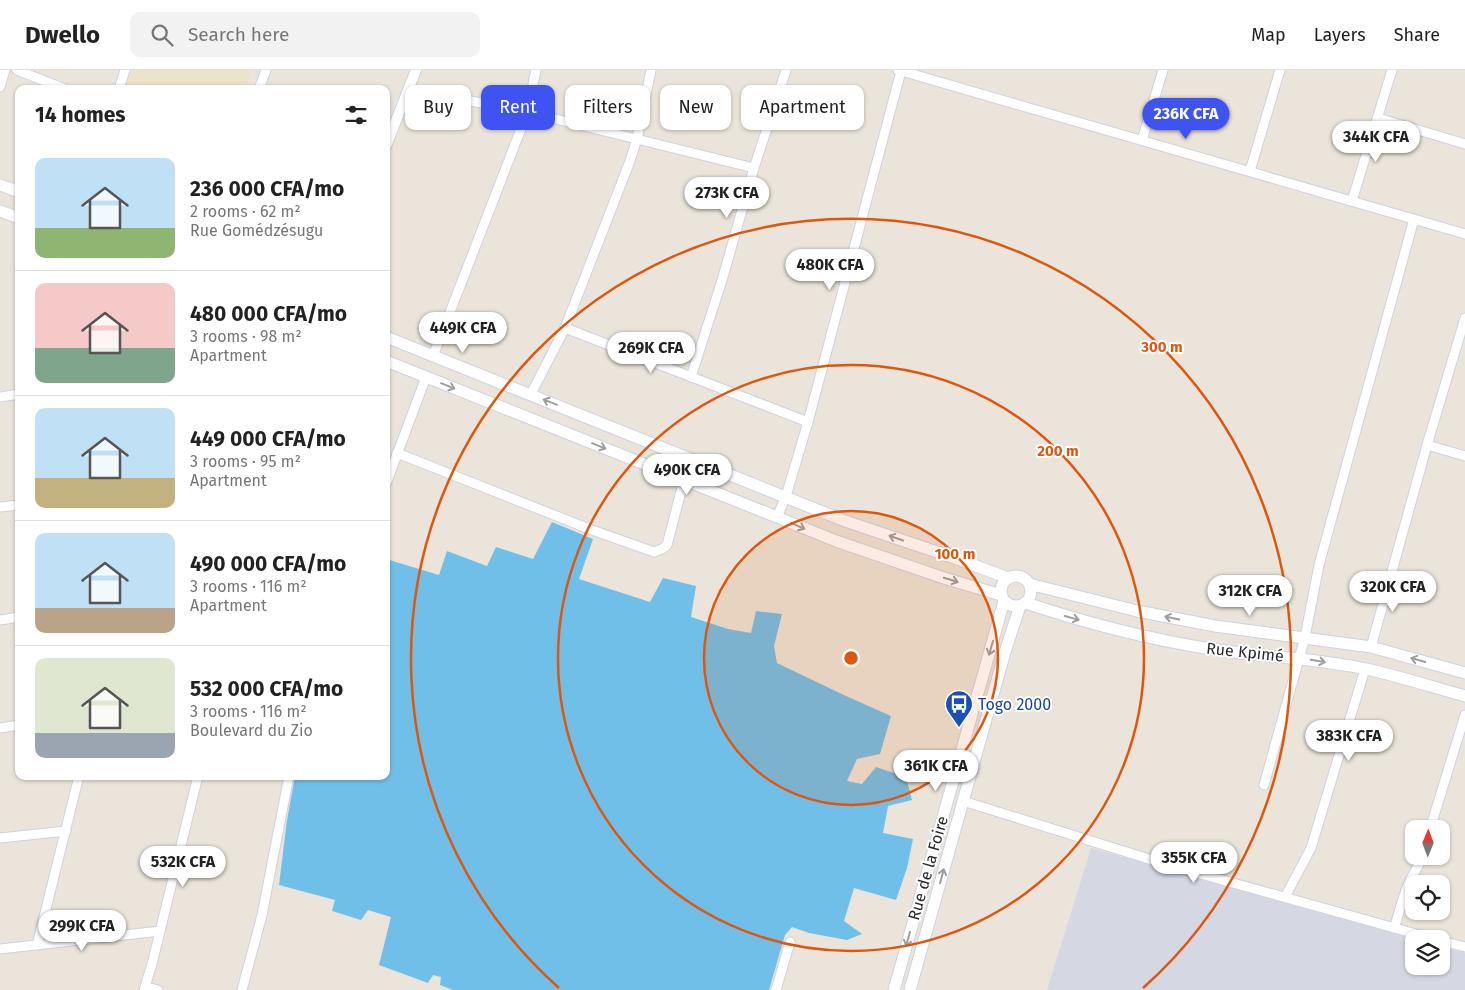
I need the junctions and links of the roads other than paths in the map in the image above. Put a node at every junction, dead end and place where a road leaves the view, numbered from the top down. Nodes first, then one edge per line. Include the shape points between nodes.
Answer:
1 (5, 70) edge
2 (17, 70) edge
3 (125, 70) edge
4 (266, 70) edge
5 (416, 70) edge
6 (536, 70) edge
7 (651, 70) edge
8 (786, 70) edge
9 (900, 70) edge
10 (1163, 70) edge
11 (1280, 70) edge
12 (1392, 70) edge
13 (55, 85) edge
14 (120, 85) edge
15 (261, 85) edge
16 (411, 85) edge
17 (533, 85) edge
18 (0, 87) edge
19 (405, 100) edge
20 (1378, 118) junction
21 (555, 119) edge
22 (520, 130) edge
23 (390, 136) edge
24 (637, 139) junction
25 (1142, 140) junction
26 (1465, 144) edge
27 (754, 168) junction
28 (1250, 171) junction
29 (0, 185) edge
30 (15, 191) edge
31 (1352, 201) junction
32 (0, 210) edge
33 (15, 216) edge
34 (1414, 220) junction
35 (1465, 234) edge
36 (1465, 318) edge
37 (565, 328) junction
38 (390, 339) edge
39 (433, 356) junction
40 (390, 363) edge
41 (426, 377) junction
42 (691, 377) junction
43 (531, 394) junction
44 (15, 395) edge
45 (0, 397) edge
46 (808, 422) junction
47 (1427, 446) junction
48 (397, 453) junction
49 (1465, 456) edge
50 (390, 473) edge
51 (684, 480) junction
52 (786, 496) junction
53 (15, 505) edge
54 (0, 507) edge
55 (777, 517) junction
56 (1008, 578) junction
57 (1029, 584) junction
58 (1002, 598) junction
59 (1023, 605) junction
60 (15, 618) edge
61 (0, 620) edge
62 (1305, 637) junction
63 (1371, 647) junction
64 (1299, 658) junction
65 (1366, 669) junction
66 (1465, 673) edge
67 (1465, 696) edge
68 (1465, 716) edge
69 (15, 726) edge
70 (0, 728) edge
71 (78, 780) edge
72 (197, 780) edge
73 (288, 780) edge
74 (1264, 784) dead end
75 (963, 801) junction
76 (1433, 820) edge
77 (66, 831) junction
78 (0, 838) edge
79 (1419, 865) edge
80 (1285, 897) junction
81 (1394, 928) junction
82 (160, 931) junction
83 (1405, 931) edge
84 (790, 942) dead end
85 (1450, 943) edge
86 (37, 945) junction
87 (1465, 947) edge
88 (0, 949) edge
89 (145, 988) edge
90 (158, 990) edge
91 (242, 990) edge
92 (776, 990) edge
93 (894, 990) edge
94 (910, 990) edge

1 - 18 street
2 - 13 street
3 - 14 street
4 - 15 street
5 - 16 street
6 - 17 street
7 - 24 street
8 - 27 street
9 - 25 street
9 - 46 street
10 - 25 street
11 - 28 street
12 - 20 street
19 - 23 street
20 - 26 street
20 - 31 street
21 - 24 street
22 - 39 street
24 - 27 street
24 - 37 street
25 - 28 street
27 - 42 street
28 - 31 street
29 - 30 main road
31 - 34 street
32 - 33 main road
34 - 35 street
34 - 62 street via 1319,565
36 - 47 street
37 - 42 street
37 - 43 street
38 - 39 main road
39 - 43 main road
40 - 41 main road
41 - 48 street
41 -> 51 main road
42 - 46 street
52 -> 43 main road
44 - 45 street
46 - 52 street
47 - 49 street
47 - 63 street
48 - 50 street
48 - 51 street via 654,552 667,545
51 - 55 main road
52 - 55 street
56 -> 52 main road via 845,521
53 - 54 street
55 -> 58 main road via 836,541
56 - 57 main road via 1022,577
56 - 58 main road via 1002,585
57 - 59 main road via 1031,594
62 -> 57 main road via 1182,620
58 - 59 main road via 1010,606
58 -> 93 main road, Rue de la Foire
59 -> 64 main road, Rue Kpimé via 1167,641
59 - 75 main road via 1005,652
60 - 61 street
62 - 63 main road
62 - 64 street
66 -> 63 main road
64 -> 65 main road, Rue Kpimé
64 - 74 street
65 - 67 main road, Rue Kpimé
65 - 80 street via 1311,848
68 - 76 street
69 - 70 street
71 - 77 street
72 - 82 street
73 - 91 street via 268,887
75 - 80 street via 1165,864
94 -> 75 main road
77 - 78 street
77 - 86 street
79 - 81 street via 1412,876
80 - 81 street
81 - 83 street
82 - 86 street
82 - 89 street
84 - 92 street
85 - 87 street
86 - 88 street
89 - 90 street

